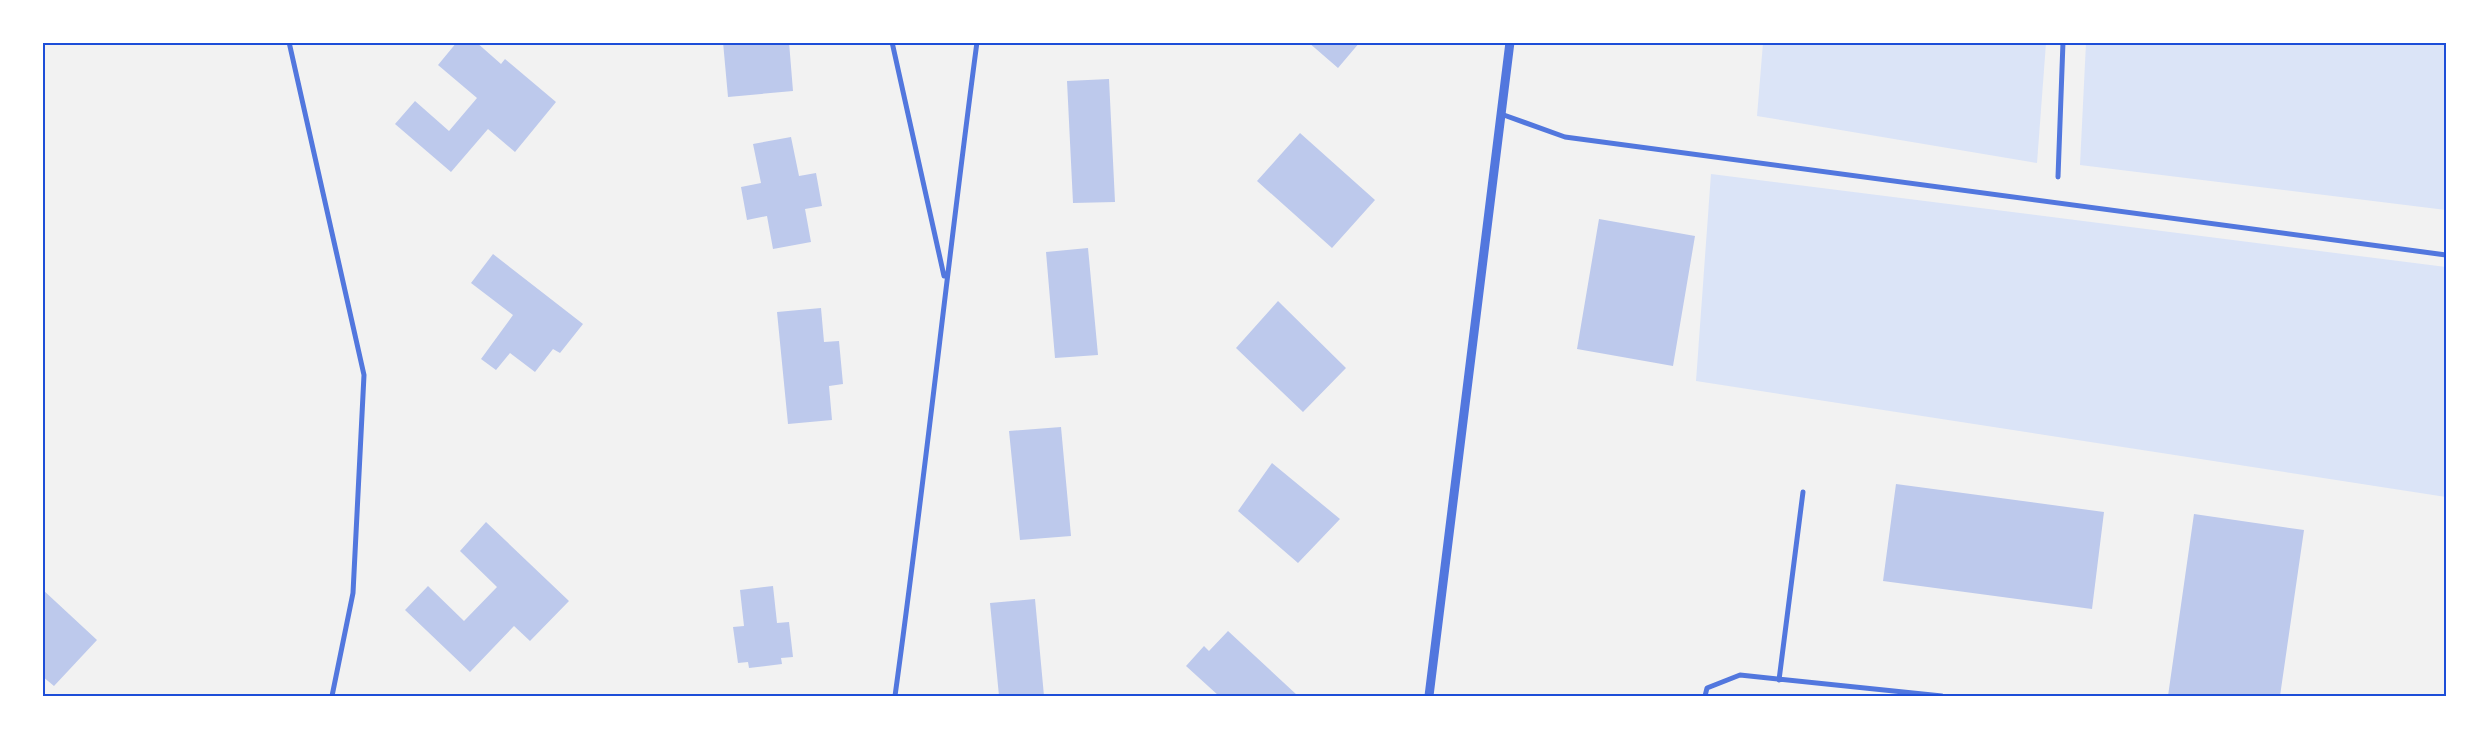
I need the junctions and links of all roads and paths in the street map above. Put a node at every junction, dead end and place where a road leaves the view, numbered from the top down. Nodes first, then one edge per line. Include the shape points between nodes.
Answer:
1 (289, 42) edge
2 (892, 42) edge
3 (977, 42) edge
4 (1510, 42) edge
5 (2063, 42) edge
6 (1501, 114) junction
7 (2058, 177) dead end
8 (2446, 255) edge
9 (945, 282) junction
10 (1803, 492) dead end
11 (1779, 680) junction
12 (332, 696) edge
13 (895, 696) edge
14 (1429, 696) edge
15 (1705, 696) edge
16 (1942, 696) edge

1 - 12 street via 364,375 353,593
2 - 9 street
3 - 9 street
4 - 6 street
5 - 7 street
6 - 8 street via 1565,137
6 - 14 street
9 - 13 street via 924,483
10 - 11 street
11 - 15 street via 1740,675 1707,688
11 - 16 street

